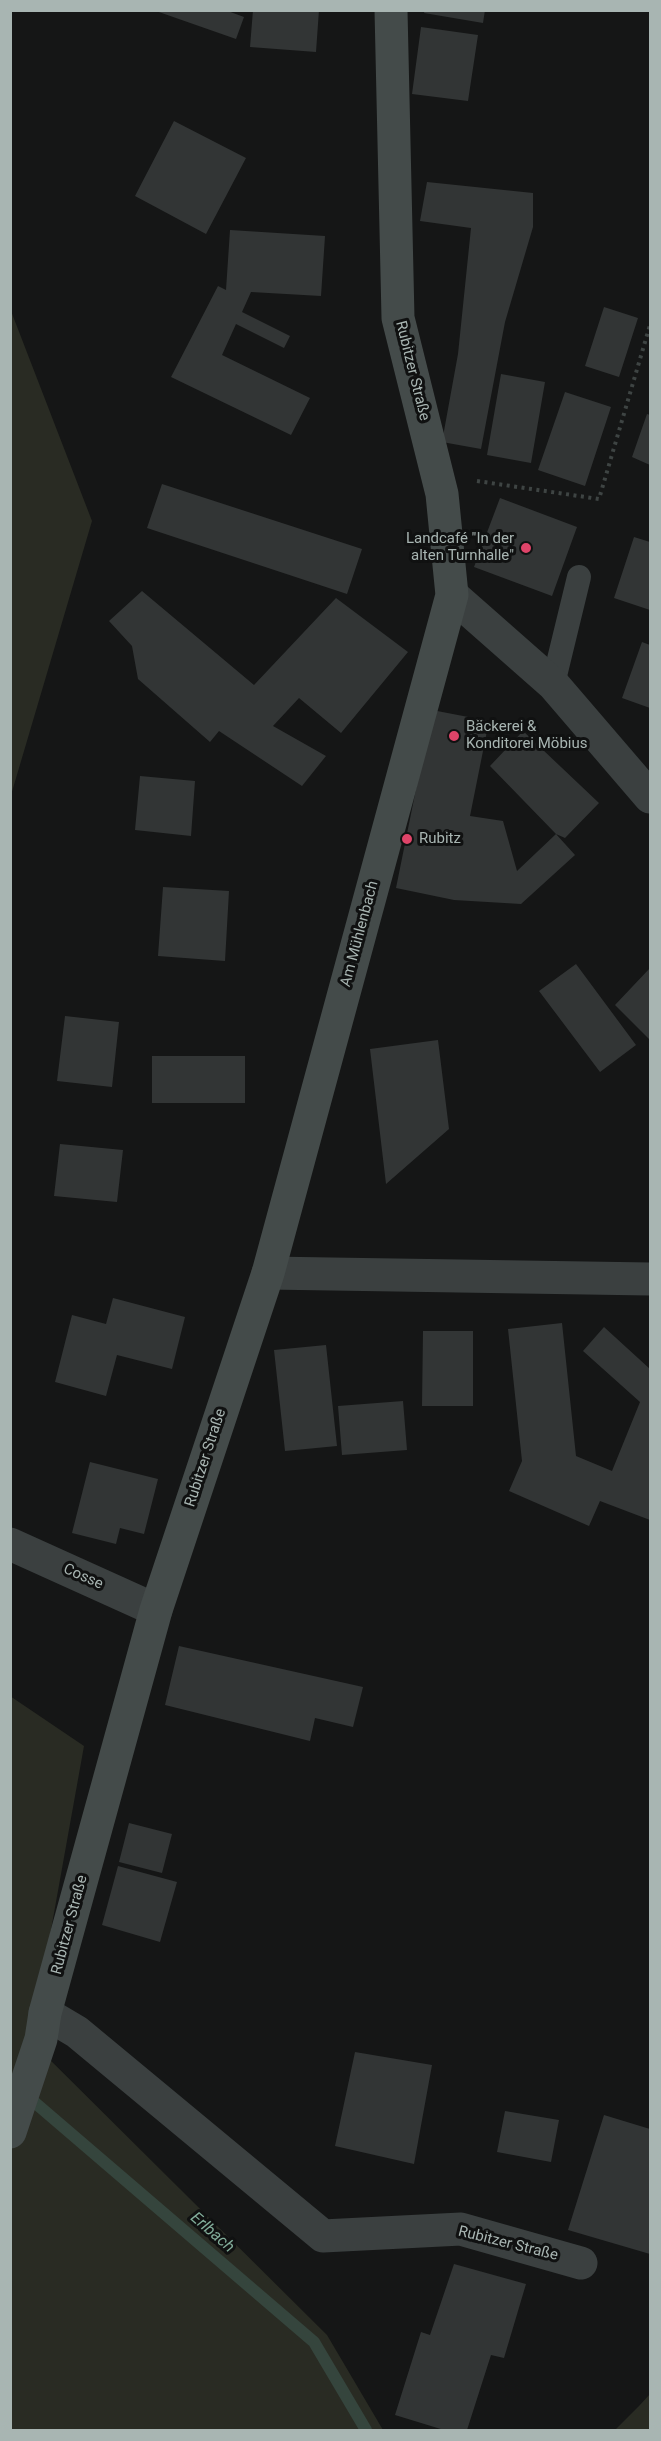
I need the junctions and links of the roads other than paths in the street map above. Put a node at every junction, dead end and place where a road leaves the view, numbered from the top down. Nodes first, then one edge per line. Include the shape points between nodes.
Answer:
1 (391, 10) edge
2 (579, 577) dead end
3 (452, 595) junction
4 (553, 684) junction
5 (651, 797) edge
6 (268, 1273) junction
7 (651, 1279) edge
8 (10, 1545) edge
9 (156, 1610) junction
10 (43, 2026) junction
11 (11, 2129) edge
12 (581, 2263) dead end

1 - 3 main road, Rubitzer Straße via 398,318 442,494
2 - 4 lane
3 - 4 street
3 - 6 main road, Am Mühlenbach
4 - 5 street
6 - 7 street
6 - 9 main road, Rubitzer Straße
8 - 9 street, Cosse
9 - 10 main road, Rubitzer Straße
10 - 11 main road
10 - 12 street, Rubitzer Straße via 77,2032 323,2236 461,2229

